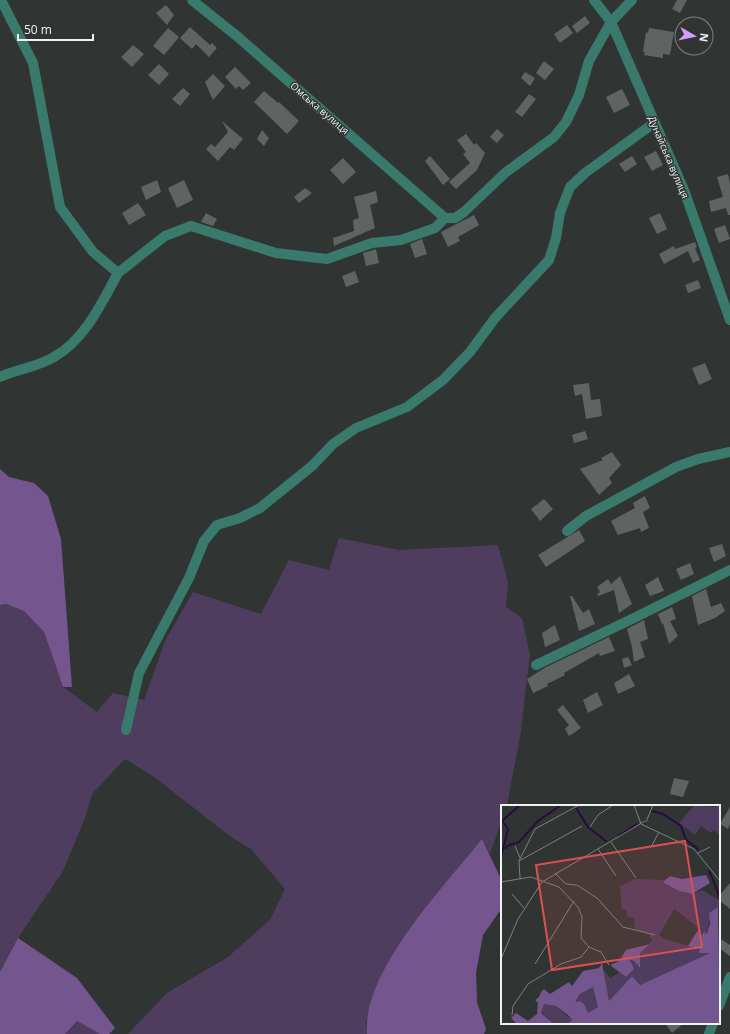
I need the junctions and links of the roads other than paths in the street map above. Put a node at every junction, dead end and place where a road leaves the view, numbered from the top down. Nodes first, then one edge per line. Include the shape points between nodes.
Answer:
1 (1, 0) edge
2 (192, 0) edge
3 (594, 0) edge
4 (632, 0) edge
5 (611, 22) junction
6 (654, 123) junction
7 (446, 218) junction
8 (118, 273) junction
9 (730, 320) edge
10 (0, 377) edge
11 (730, 452) edge
12 (567, 530) dead end
13 (730, 570) edge
14 (536, 665) dead end
15 (126, 730) dead end
16 (730, 977) edge
17 (720, 1003) edge
18 (713, 1024) edge
19 (709, 1034) edge

1 - 8 street via 33,63 60,207 93,252
2 - 7 street, Омська вулиця via 238,36
3 - 5 street, Дунайська вулиця
4 - 5 street
5 - 6 street, Дунайська вулиця
5 - 7 street via 589,61 579,95 566,122 554,137 505,173 464,212 455,218
6 - 9 street, Дунайська вулиця via 684,190
6 - 15 street via 570,187 560,213 549,260 495,318 470,352 443,380 407,407 356,428 260,508 217,525 204,541 139,673
7 - 8 street via 435,228 401,240 372,243 327,259 276,253 191,226 165,236
8 - 10 street via 88,325 71,346 54,358
11 - 12 street via 676,467 586,516
13 - 14 street
16 - 17 street
18 - 19 street

